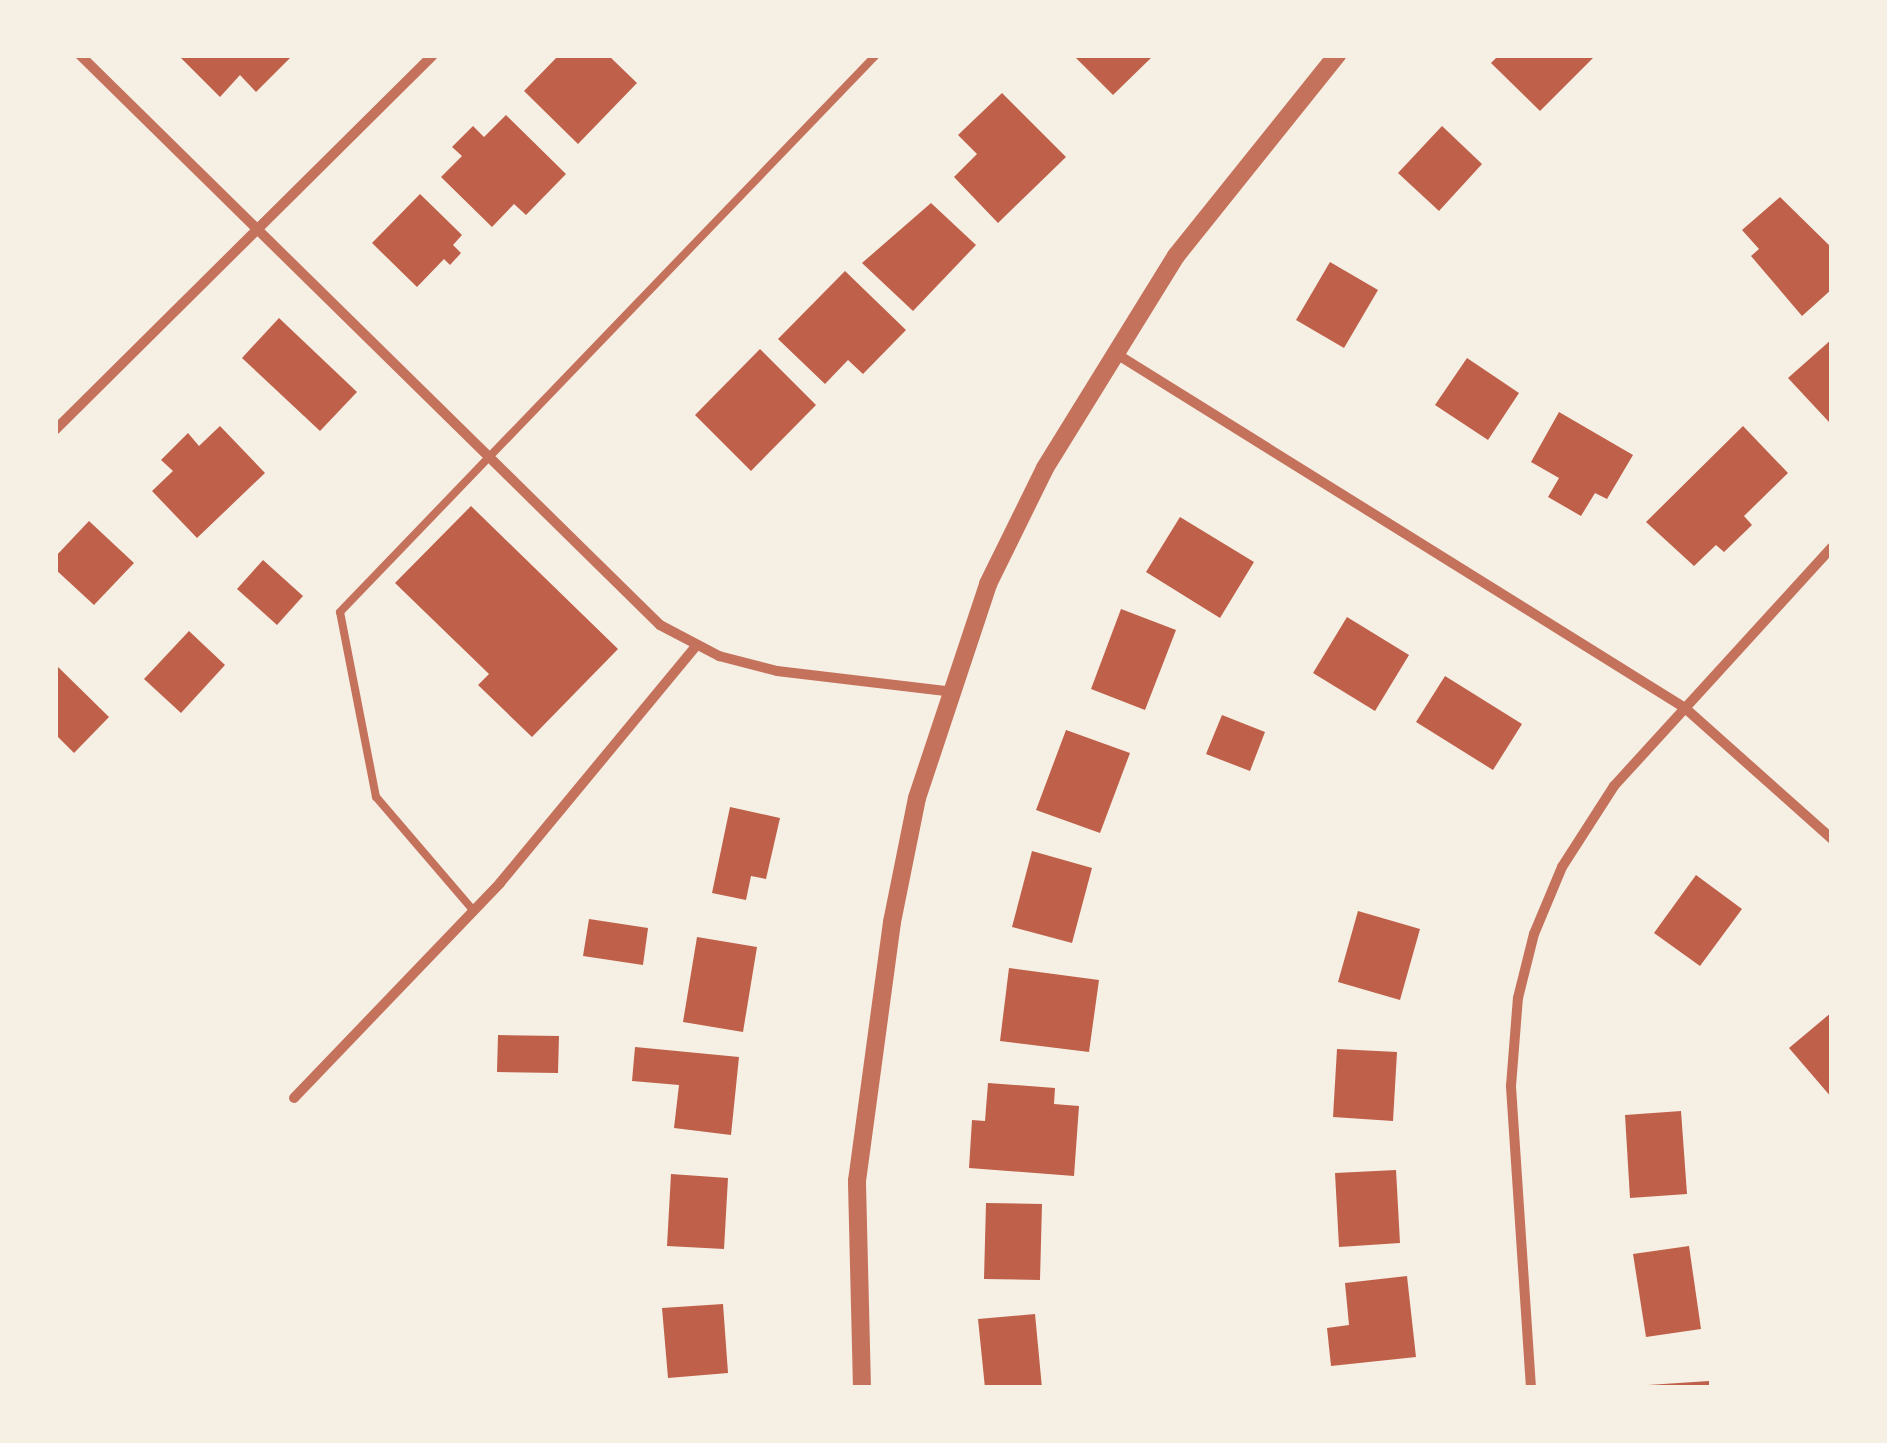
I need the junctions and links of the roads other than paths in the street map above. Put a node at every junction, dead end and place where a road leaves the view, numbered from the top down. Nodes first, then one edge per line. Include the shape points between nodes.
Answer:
1 (80, 55) edge
2 (433, 55) edge
3 (876, 55) edge
4 (1338, 55) edge
5 (262, 229) junction
6 (1114, 352) junction
7 (55, 430) edge
8 (490, 456) junction
9 (1832, 548) edge
10 (697, 644) junction
11 (952, 692) junction
12 (1685, 708) junction
13 (1832, 840) edge
14 (473, 910) junction
15 (294, 1098) dead end
16 (862, 1388) edge
17 (1531, 1388) edge

1 - 5 street
2 - 5 street
3 - 8 lane
4 - 6 street via 1176,256
5 - 7 street
5 - 8 street
6 - 11 street via 1045,468 988,584
6 - 12 street
8 - 10 street via 660,626
8 - 14 lane via 340,612 376,797
9 - 12 street
10 - 11 street via 777,671
10 - 14 street via 628,734
11 - 16 street via 913,816 864,1128 858,1181
12 - 13 street
12 - 17 street via 1614,786 1562,867 1534,934 1518,998 1511,1086
14 - 15 street

